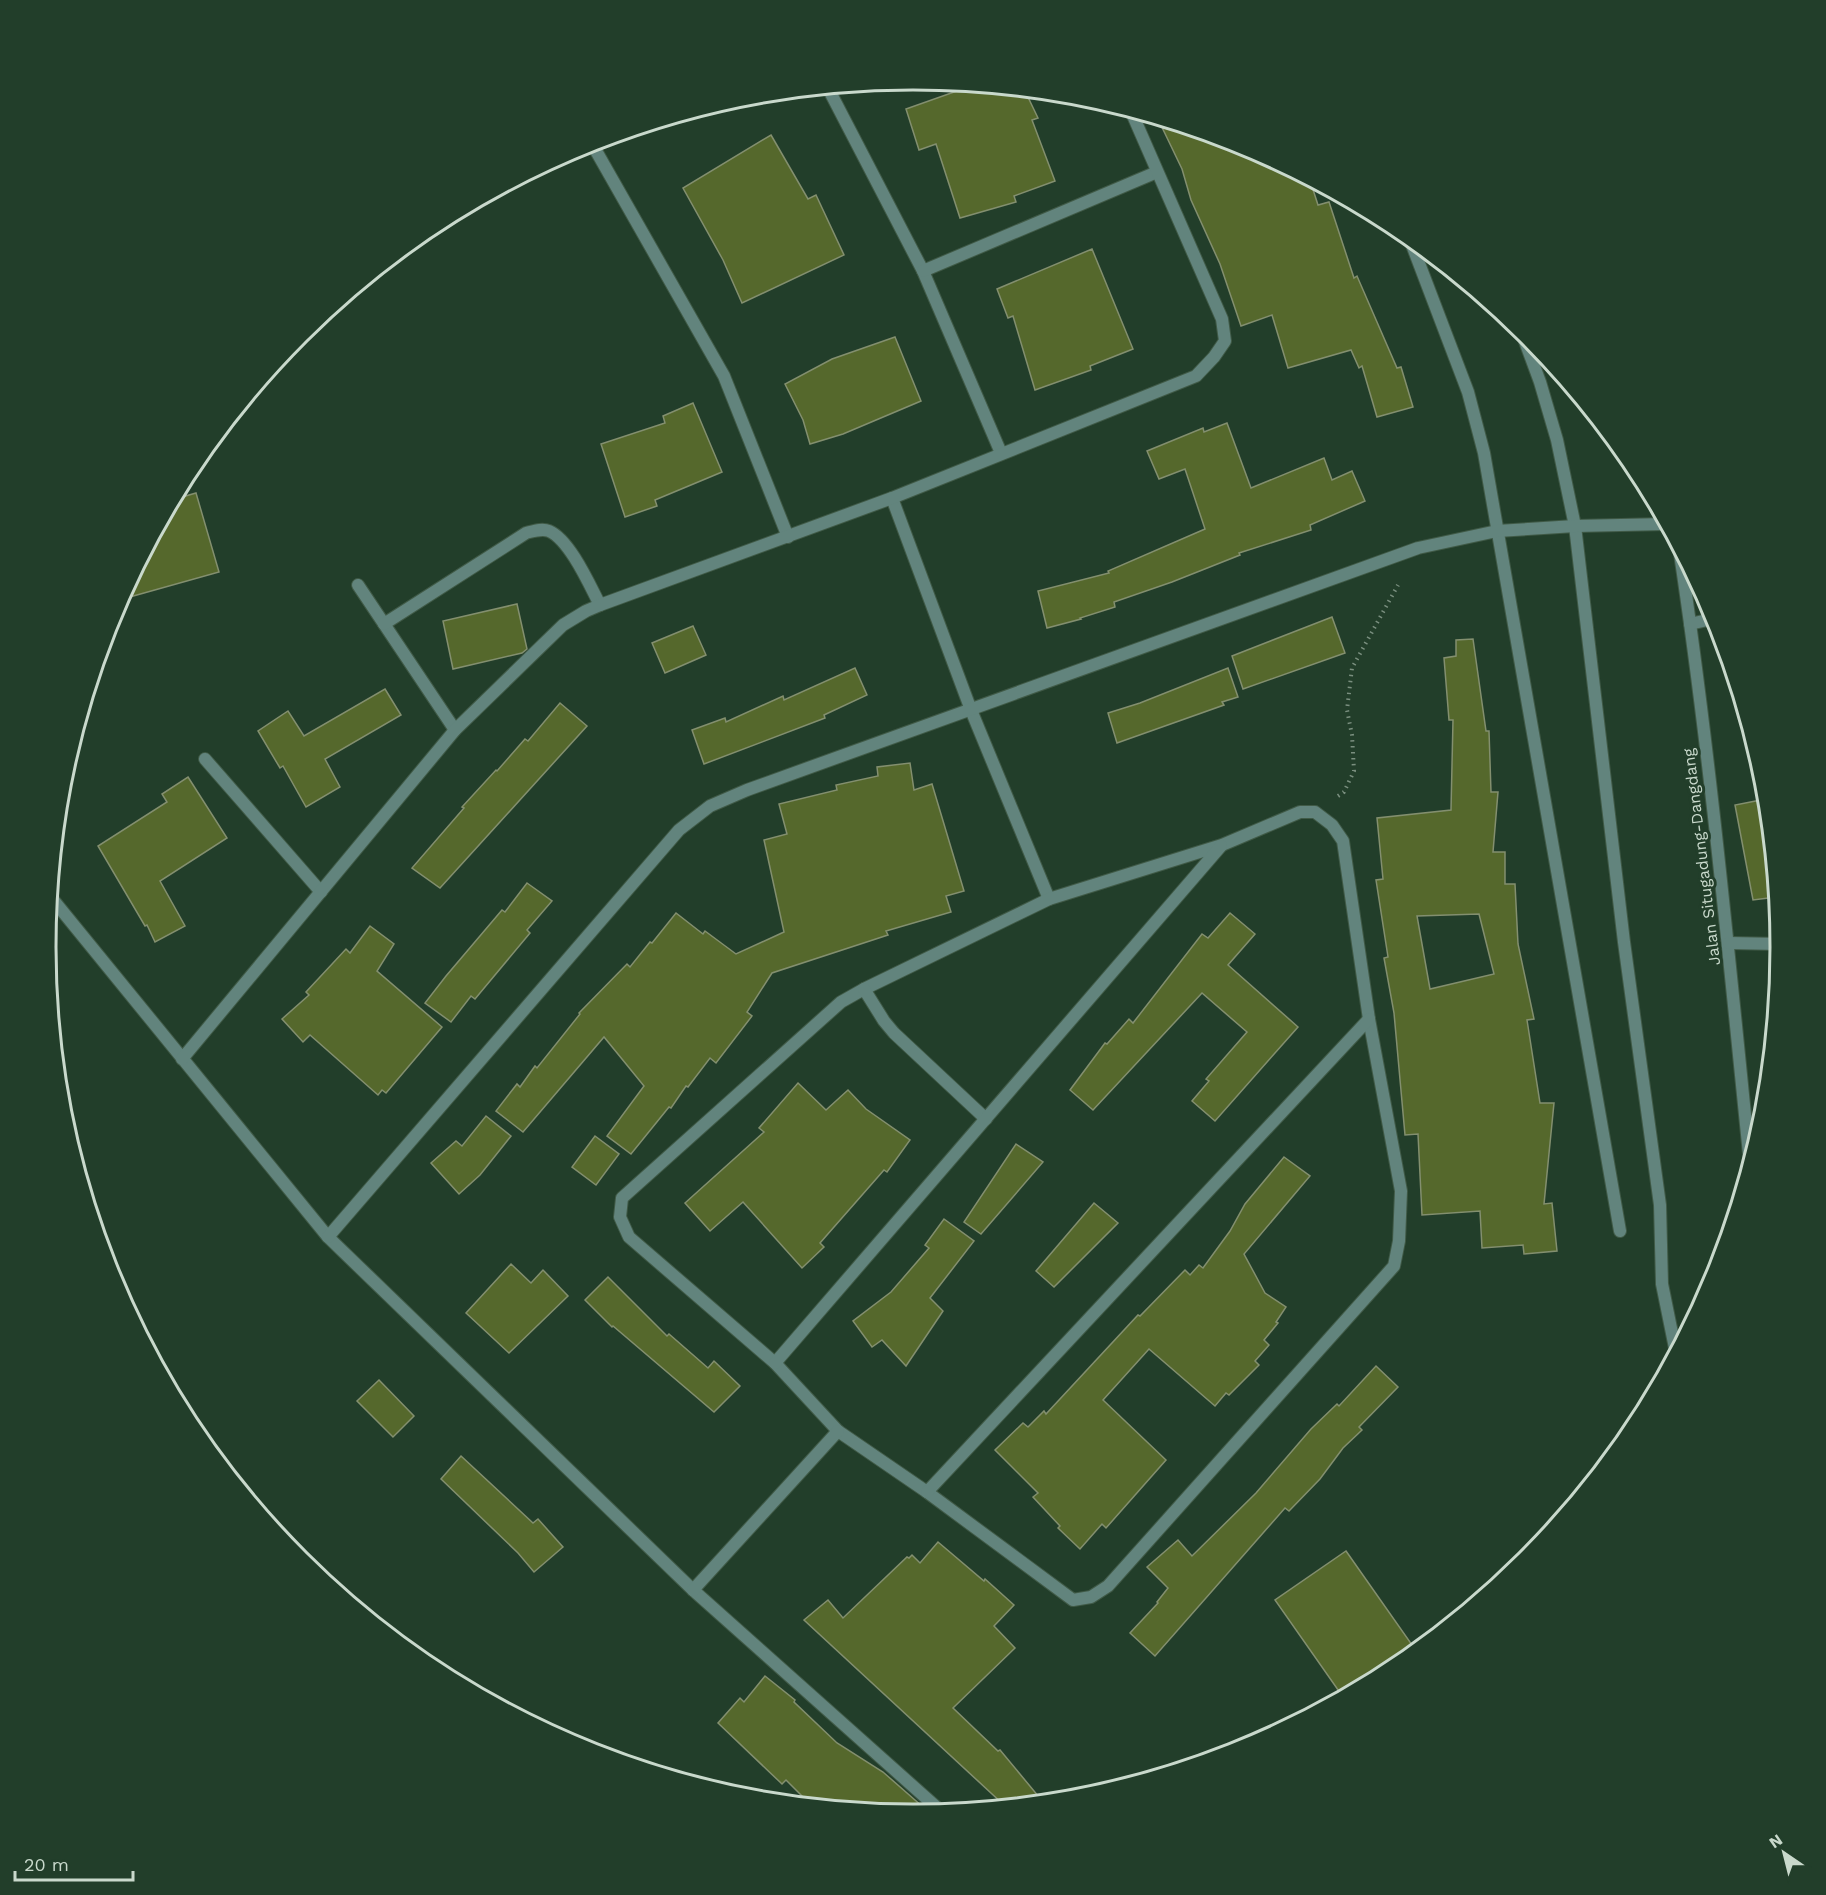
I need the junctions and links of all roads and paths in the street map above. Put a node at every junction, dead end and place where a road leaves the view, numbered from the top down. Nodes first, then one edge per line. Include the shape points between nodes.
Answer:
1 (831, 94) edge
2 (1134, 119) edge
3 (596, 151) edge
4 (1157, 172) junction
5 (1415, 253) edge
6 (923, 271) junction
7 (1529, 351) edge
8 (1001, 453) junction
9 (892, 498) junction
10 (1659, 525) edge
11 (1575, 526) junction
12 (1497, 531) junction
13 (788, 537) junction
14 (1418, 548) junction
15 (1682, 568) edge
16 (358, 585) dead end
17 (600, 605) junction
18 (1706, 620) edge
19 (384, 624) junction
20 (1690, 624) junction
21 (970, 710) junction
22 (455, 730) junction
23 (205, 759) dead end
24 (1315, 812) junction
25 (1222, 844) junction
26 (321, 892) junction
27 (1049, 899) junction
28 (57, 904) edge
29 (1729, 943) junction
30 (1770, 944) edge
31 (864, 989) junction
32 (1369, 1019) junction
33 (182, 1059) junction
34 (986, 1119) junction
35 (1748, 1141) edge
36 (1620, 1231) dead end
37 (328, 1237) junction
38 (1674, 1342) edge
39 (775, 1363) junction
40 (838, 1431) junction
41 (927, 1492) junction
42 (693, 1590) junction
43 (933, 1804) edge

1 - 6 street
2 - 4 street
3 - 13 street via 724,376
4 - 6 street
4 - 8 street via 1222,319 1225,340 1196,376
5 - 12 street via 1468,392 1484,453
6 - 8 street
7 - 11 street via 1557,440
8 - 9 street
9 - 13 street
9 - 21 street
10 - 11 street
11 - 12 street
11 - 38 street via 1660,1205 1662,1284
12 - 14 street
12 - 36 street
13 - 17 street
14 - 21 street
14 - 24 path via 1352,668 1347,710 1354,771 1344,792
15 - 20 street, Jalan Situgadung-Dangdang
16 - 19 street
17 - 19 street via 571,552 550,531 540,530 526,533
17 - 22 street via 563,625
18 - 20 street
19 - 22 street
20 - 29 street, Jalan Situgadung-Dangdang
21 - 27 street
21 - 37 street via 747,790 710,806 679,830
22 - 26 street
23 - 26 street
24 - 25 street via 1300,812
24 - 32 street via 1332,825 1343,841
25 - 27 street
25 - 34 street
26 - 33 street
27 - 31 street
28 - 33 street
29 - 30 street
29 - 35 street, Jalan Situgadung-Dangdang
31 - 34 street via 894,1033
31 - 39 street via 841,1002 622,1198 620,1218 629,1237
32 - 41 street
32 - 41 street via 1401,1191 1394,1266 1108,1586 1090,1597 1074,1600
33 - 37 street
34 - 39 street
37 - 42 street
39 - 40 street
40 - 41 street
40 - 42 street
42 - 43 street

